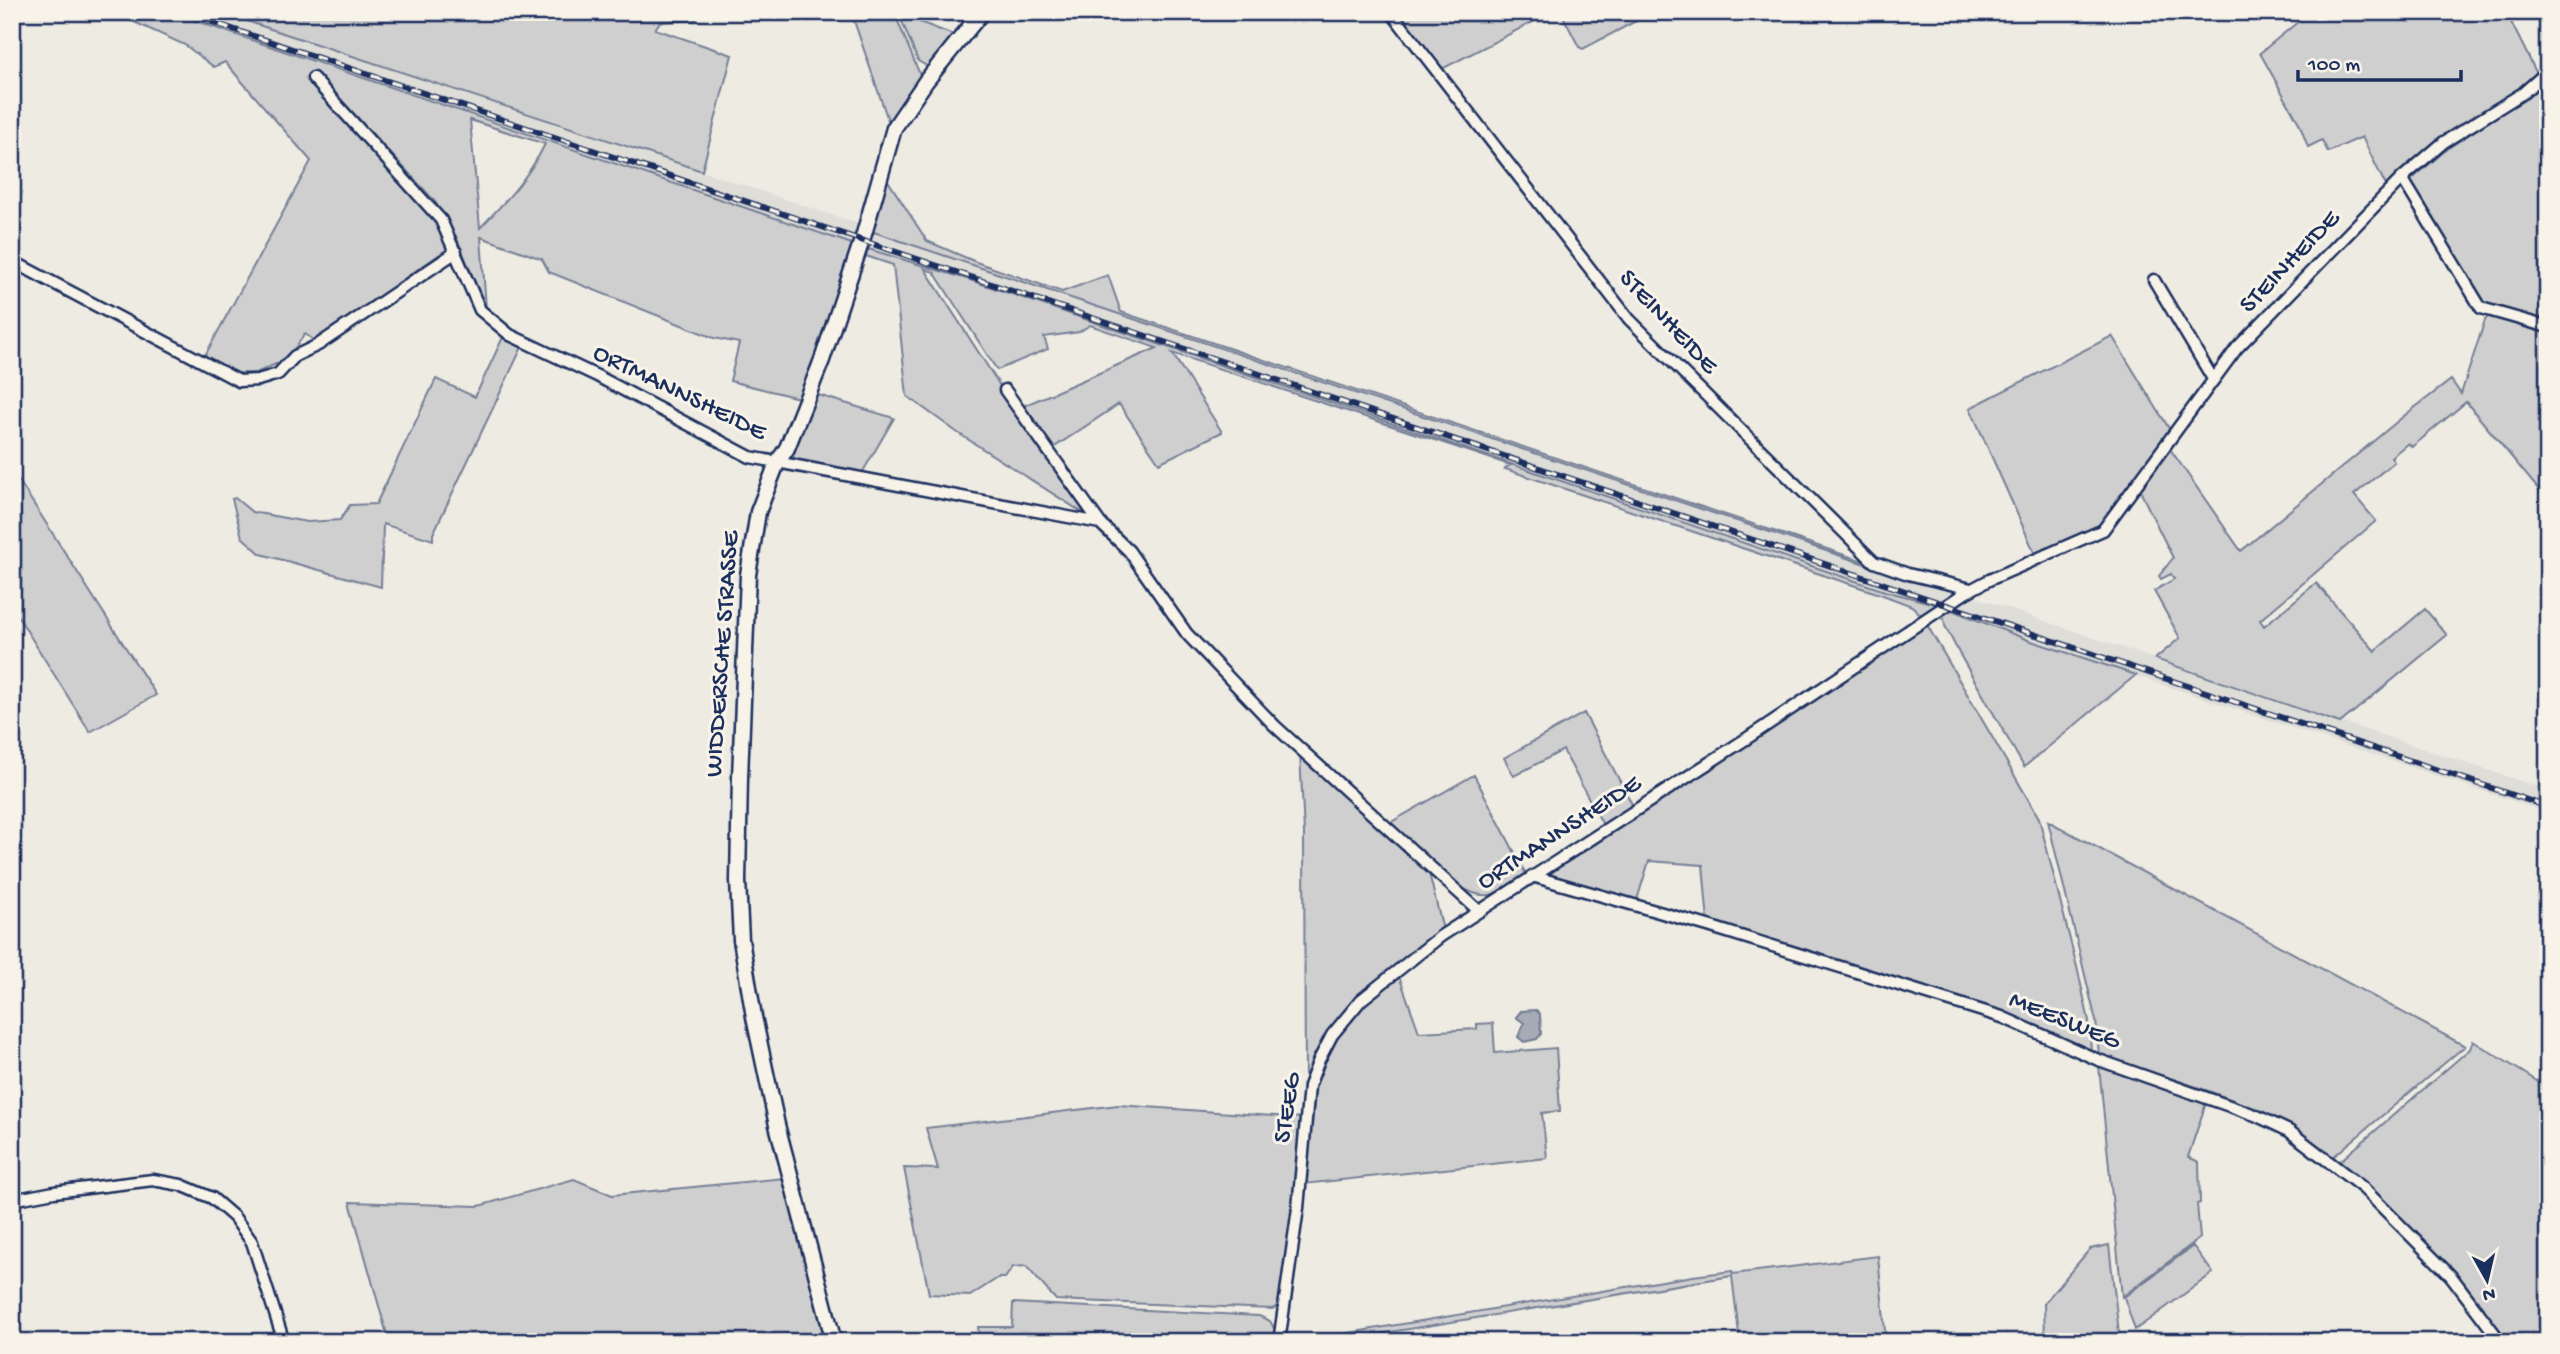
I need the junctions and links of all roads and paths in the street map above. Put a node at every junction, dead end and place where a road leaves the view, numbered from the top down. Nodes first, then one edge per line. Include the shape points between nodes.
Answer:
1 (982, 12) edge
2 (1391, 12) edge
3 (2548, 71) edge
4 (313, 78) dead end
5 (2402, 178) junction
6 (456, 252) junction
7 (12, 261) edge
8 (2154, 280) dead end
9 (2548, 327) edge
10 (2213, 379) junction
11 (1005, 390) dead end
12 (777, 463) junction
13 (1100, 523) junction
14 (1971, 589) junction
15 (1942, 608) joint
16 (1532, 876) junction
17 (1479, 911) junction
18 (12, 1200) edge
19 (284, 1342) edge
20 (834, 1342) edge
21 (1279, 1342) edge
22 (2501, 1342) edge

1 - 12 street, WIDDERSCHE STRASSE via 894,128 822,360 788,448
2 - 14 street, STEINHEIDE via 1639,329 1874,562
3 - 5 street, STEINHEIDE via 2523,93 2444,142
4 - 6 street, ORTMANNSHEIDE via 430,206
5 - 9 street via 2481,308
5 - 10 street, STEINHEIDE via 2237,348
6 - 7 street via 295,356 278,374 239,381
6 - 12 street, ORTMANNSHEIDE via 480,310 510,335 750,457
8 - 10 street
10 - 14 street, STEINHEIDE via 2103,530
11 - 13 street, ORTMANNSHEIDE
12 - 13 street, ORTMANNSHEIDE
12 - 20 street, WIDDERSCHE STRASSE via 758,512 748,575 738,881 741,940 777,1125
13 - 17 street, ORTMANNSHEIDE via 1129,551 1188,634 1275,726
14 - 15 street, STEINHEIDE
15 - 16 street, ORTMANNSHEIDE
16 - 17 street, ORTMANNSHEIDE
16 - 22 street, MEESWEG via 2002,1017 2096,1059 2289,1130 2362,1188 2442,1266
17 - 21 street, STEEG via 1361,1000 1318,1060 1309,1086
18 - 19 street via 153,1180 212,1198 252,1242

